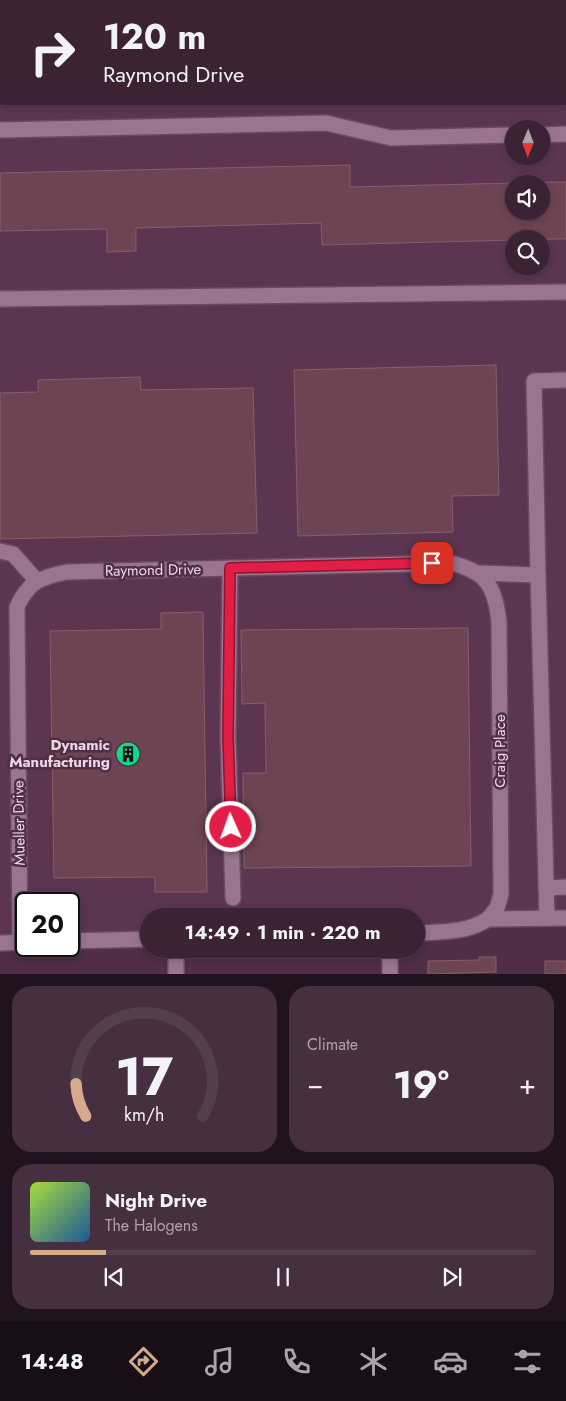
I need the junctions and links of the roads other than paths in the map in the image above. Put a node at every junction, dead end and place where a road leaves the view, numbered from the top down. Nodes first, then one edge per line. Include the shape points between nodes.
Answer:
1 (0, 130) edge
2 (566, 134) edge
3 (505, 135) edge
4 (550, 135) edge
5 (566, 292) edge
6 (0, 299) edge
7 (566, 380) edge
8 (0, 551) edge
9 (230, 568) junction
10 (538, 575) junction
11 (482, 577) junction
12 (33, 584) junction
13 (566, 887) edge
14 (546, 888) junction
15 (22, 892) edge
16 (233, 898) dead end
17 (547, 918) junction
18 (566, 918) edge
19 (488, 919) junction
20 (425, 933) edge
21 (140, 939) edge
22 (80, 941) edge
23 (15, 942) edge
24 (0, 943) edge
25 (390, 958) edge
26 (390, 974) edge

1 - 3 street via 326,123 391,138
2 - 4 street
5 - 6 street
7 - 10 street via 534,381
8 - 12 street via 13,554
9 - 11 street, Raymond Drive via 451,563 464,566
9 - 12 street, Raymond Drive via 67,572 52,574
9 - 16 street via 228,737
10 - 11 street
10 - 14 street
11 - 19 street, Craig Place via 494,594 498,622 501,894 497,908
12 - 15 street, Mueller Drive via 16,607
13 - 14 street
14 - 17 street
17 - 18 street
17 - 19 street
19 - 20 street via 464,930
21 - 22 street
23 - 24 street
25 - 26 street

